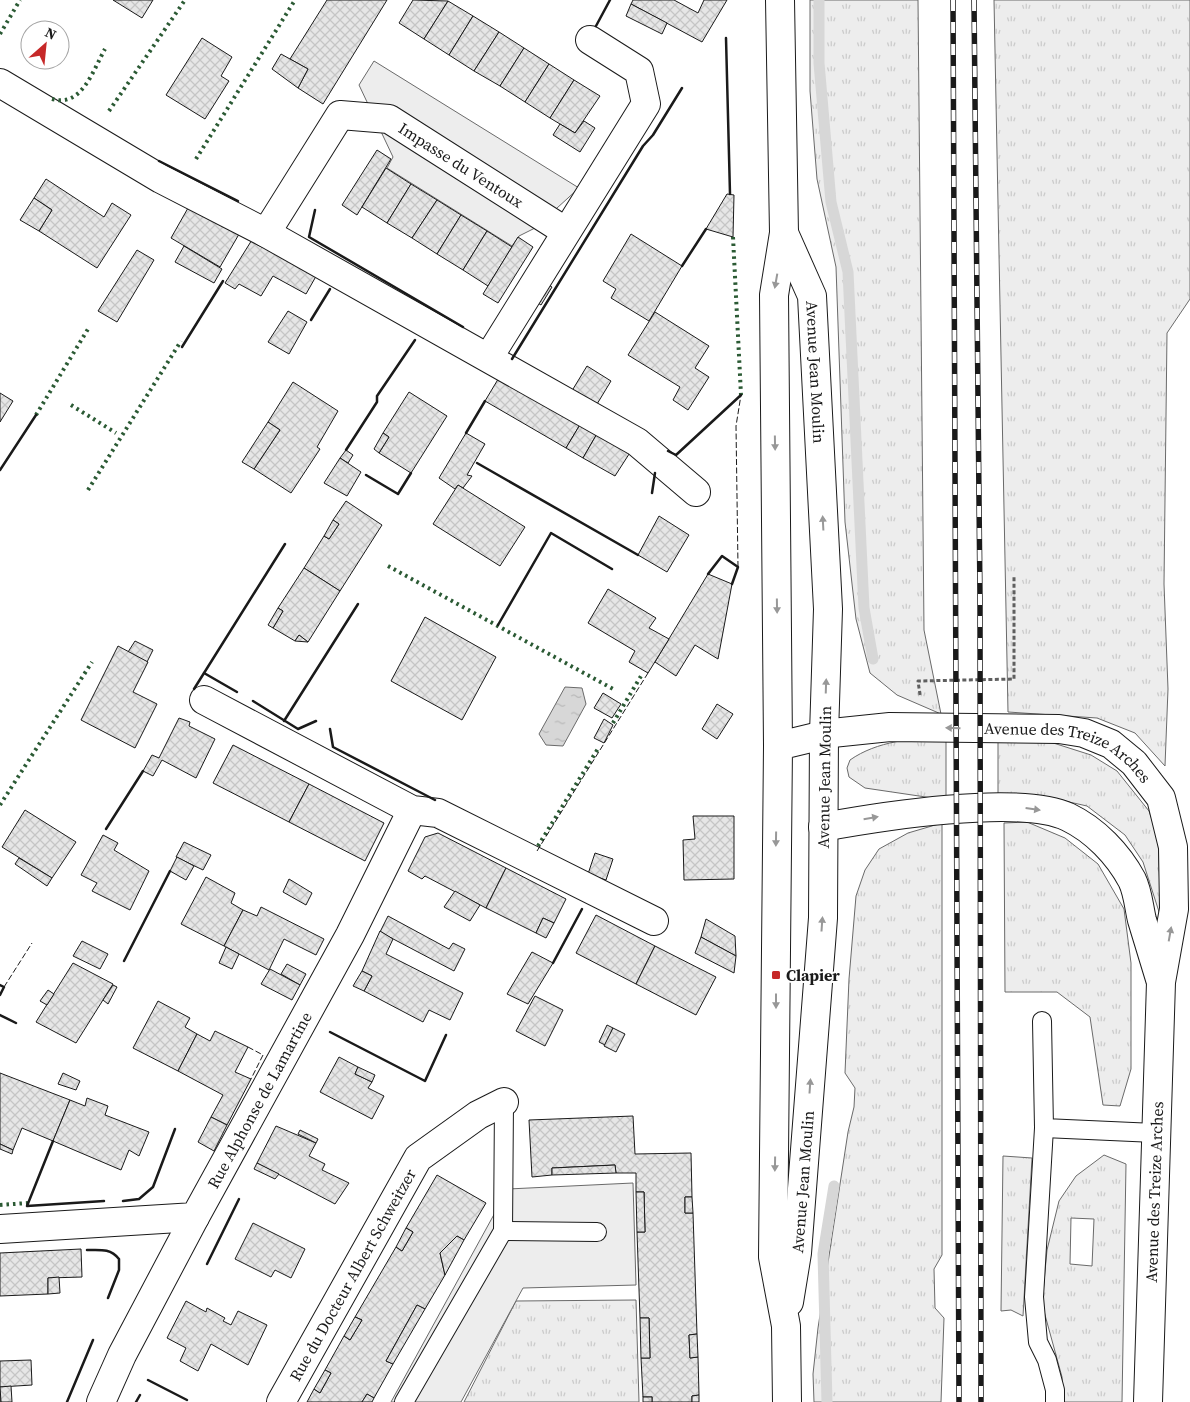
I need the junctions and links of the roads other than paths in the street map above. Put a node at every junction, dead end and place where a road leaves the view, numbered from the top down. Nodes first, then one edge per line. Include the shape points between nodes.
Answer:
1 (780, 0) edge
2 (590, 40) dead end
3 (0, 83) edge
4 (565, 231) junction
5 (266, 233) junction
6 (784, 233) junction
7 (489, 357) junction
8 (696, 492) dead end
9 (204, 700) dead end
10 (824, 734) junction
11 (778, 746) junction
12 (412, 810) junction
13 (823, 827) junction
14 (654, 921) dead end
15 (1162, 982) junction
16 (1042, 1021) dead end
17 (504, 1102) joint
18 (1044, 1128) junction
19 (1155, 1133) junction
20 (195, 1216) junction
21 (0, 1230) edge
22 (503, 1231) junction
23 (597, 1232) dead end
24 (786, 1326) junction
25 (101, 1402) edge
26 (281, 1402) edge
27 (404, 1402) edge
28 (787, 1402) edge
29 (1055, 1402) edge
30 (1148, 1402) edge

1 - 6 street, Avenue Jean Moulin
2 - 4 street via 639,71 646,104
3 - 5 street via 161,178
4 - 5 street, Impasse du Ventoux via 390,119 340,115
4 - 7 street
5 - 7 street via 374,296
10 -> 6 street, Avenue Jean Moulin via 828,609 812,296
6 -> 11 street, Avenue Jean Moulin via 774,295
7 - 8 street via 637,442
9 - 12 street
10 - 11 street, Avenue des Treize Arches
10 - 13 street, Avenue Jean Moulin
15 -> 10 street, Avenue des Treize Arches via 1174,909 1173,847 1161,798 1134,763 1110,744 1084,733 1059,729 890,727
11 -> 24 street, Avenue Jean Moulin via 773,1257
12 - 14 street via 438,813
12 - 20 street, Rue Alphonse de Lamartine via 350,935
13 -> 15 street, Avenue des Treize Arches via 882,817 995,808 1031,808 1067,817 1094,834 1114,853 1133,882
24 -> 13 street, Avenue Jean Moulin via 797,1253 822,937
15 - 19 street, Avenue des Treize Arches
16 - 18 lane
17 - 22 lane
17 - 26 street, Rue du Docteur Albert Schweitzer via 478,1115 418,1158
18 - 19 lane
18 - 29 lane via 1034,1297 1038,1342 1047,1360
19 - 30 street, Avenue des Treize Arches
20 - 21 street
20 - 25 street, Rue Alphonse de Lamartine
22 - 23 lane
22 - 27 lane
24 - 28 street, Avenue Jean Moulin

